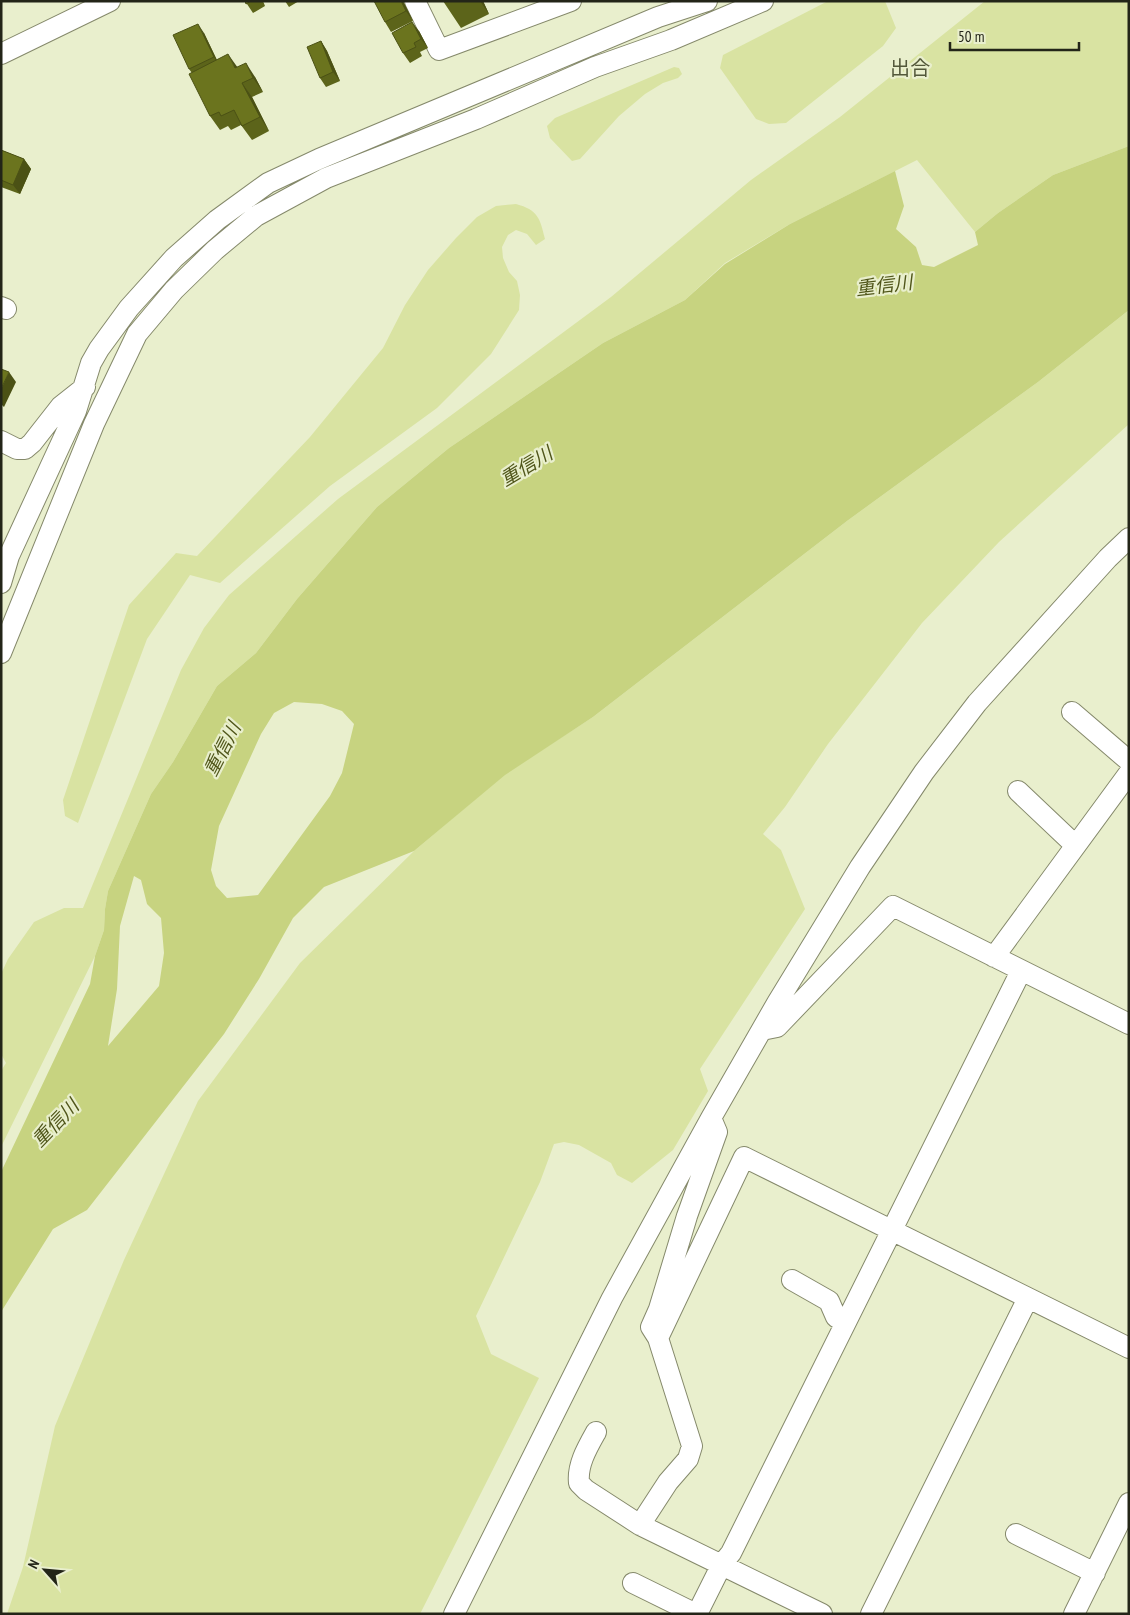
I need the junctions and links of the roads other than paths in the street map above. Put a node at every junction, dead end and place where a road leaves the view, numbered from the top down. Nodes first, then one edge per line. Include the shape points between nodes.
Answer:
1 (110, 1) edge
2 (415, 1) edge
3 (571, 1) edge
4 (707, 1) edge
5 (763, 1) edge
6 (1, 54) edge
7 (137, 334) junction
8 (83, 388) junction
9 (1, 441) edge
10 (49, 532) junction
11 (1129, 538) edge
12 (1, 583) edge
13 (1, 593) edge
14 (1, 653) edge
15 (1072, 712) dead end
16 (1129, 761) edge
17 (1129, 773) edge
18 (1018, 791) dead end
19 (1075, 846) junction
20 (994, 956) junction
21 (1021, 971) junction
22 (1129, 1024) edge
23 (762, 1030) junction
24 (711, 1118) junction
25 (891, 1231) junction
26 (792, 1280) dead end
27 (1028, 1298) junction
28 (845, 1323) junction
29 (658, 1338) junction
30 (1129, 1348) edge
31 (596, 1432) dead end
32 (1129, 1503) edge
33 (640, 1524) junction
34 (1016, 1534) dead end
35 (722, 1564) junction
36 (1094, 1573) junction
37 (633, 1583) dead end
38 (454, 1614) edge
39 (696, 1614) edge
40 (822, 1614) edge
41 (871, 1614) edge
42 (1074, 1614) edge

1 - 6 street
2 - 3 street via 439,50
4 - 8 street via 658,17 318,159 268,184 217,220 174,258 129,308 100,348
5 - 7 street via 326,178 256,216 174,290
7 - 8 street
7 - 10 street via 94,424
8 - 9 street via 61,406 25,449 17,449
8 - 12 street via 76,411 9,556
10 - 13 street via 32,546
10 - 14 street
11 - 23 street via 977,703 924,772 860,867
15 - 16 street
17 - 19 street
18 - 19 street
19 - 20 street
20 - 21 street
20 - 23 street via 893,906 777,1027
21 - 22 street
21 - 25 street
23 - 24 street
24 - 29 street via 716,1132 652,1327
24 - 38 street via 612,1298
25 - 27 street
25 - 28 street
25 - 29 street via 744,1157
26 - 28 street via 829,1301 836,1317
27 - 30 street
27 - 41 street
28 - 35 street via 731,1553
29 - 33 street via 692,1446 688,1459
31 - 33 street via 580,1467 579,1483
32 - 36 street
33 - 35 street
34 - 36 street
35 - 39 street
35 - 40 street
36 - 42 street
37 - 39 street

